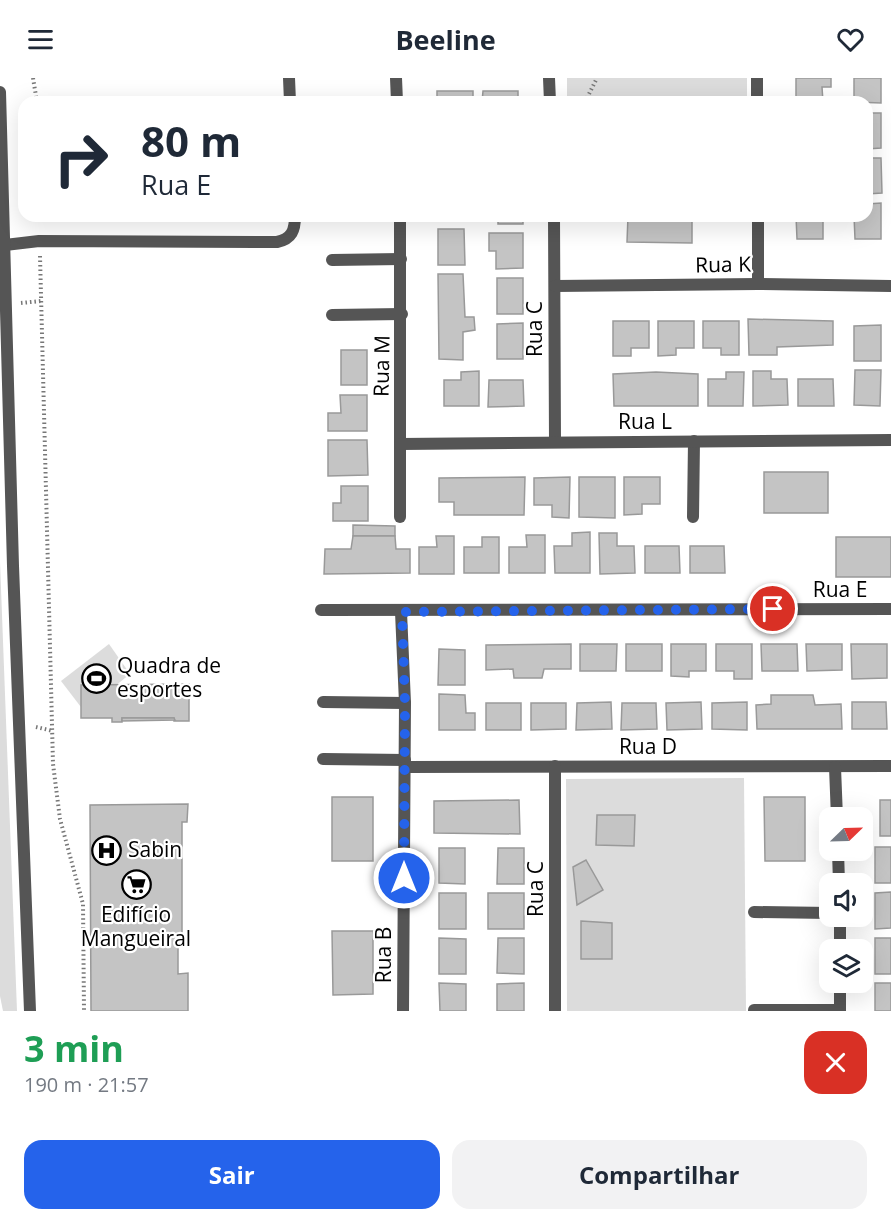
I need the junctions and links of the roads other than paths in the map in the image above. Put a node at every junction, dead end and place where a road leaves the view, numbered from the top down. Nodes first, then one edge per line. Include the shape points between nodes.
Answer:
1 (289, 78) edge
2 (396, 78) edge
3 (549, 78) edge
4 (757, 78) edge
5 (0, 92) edge
6 (290, 96) edge
7 (397, 96) edge
8 (550, 96) edge
9 (757, 96) edge
10 (294, 222) edge
11 (400, 222) edge
12 (555, 222) edge
13 (758, 222) edge
14 (5, 245) junction
15 (401, 259) junction
16 (332, 260) dead end
17 (758, 284) junction
18 (555, 286) junction
19 (891, 286) edge
20 (402, 314) junction
21 (332, 315) dead end
22 (10, 432) junction
23 (0, 440) edge
24 (891, 440) edge
25 (694, 441) junction
26 (555, 442) junction
27 (400, 444) junction
28 (400, 516) dead end
29 (693, 517) dead end
30 (0, 560) edge
31 (13, 566) junction
32 (891, 609) edge
33 (321, 610) dead end
34 (402, 612) junction
35 (323, 702) dead end
36 (405, 703) junction
37 (323, 759) dead end
38 (405, 763) junction
39 (555, 766) junction
40 (891, 766) edge
41 (835, 767) junction
42 (837, 807) edge
43 (754, 912) dead end
44 (819, 912) edge
45 (840, 993) edge
46 (754, 1010) edge
47 (30, 1011) edge
48 (403, 1011) edge
49 (555, 1011) edge
50 (840, 1011) edge

1 - 6 street
2 - 7 street
3 - 8 street
4 - 9 street
5 - 14 street
10 - 14 street via 289,238 277,242 39,241
11 - 15 street, Rua M
12 - 18 street, Rua C
13 - 17 street
14 - 22 street
15 - 16 street
15 - 20 street, Rua M
17 - 18 street, Rua K
17 - 19 street, Rua K
18 - 26 street, Rua C
20 - 21 street
20 - 27 street, Rua M
22 - 23 street
22 - 31 street
24 - 25 street, Rua L
25 - 26 street, Rua L
25 - 29 street
26 - 27 street, Rua L
27 - 28 street, Rua M
30 - 31 street
31 - 47 street
32 - 34 street, Rua E
33 - 34 street, Rua E
34 - 36 street, Rua B
35 - 36 street
36 - 38 street, Rua B
37 - 38 street, Rua D
38 - 39 street, Rua D
38 - 48 street, Rua B
39 - 41 street, Rua D
39 - 49 street, Rua C
40 - 41 street, Rua D
41 - 42 street
43 - 44 street
45 - 50 street
46 - 50 street

